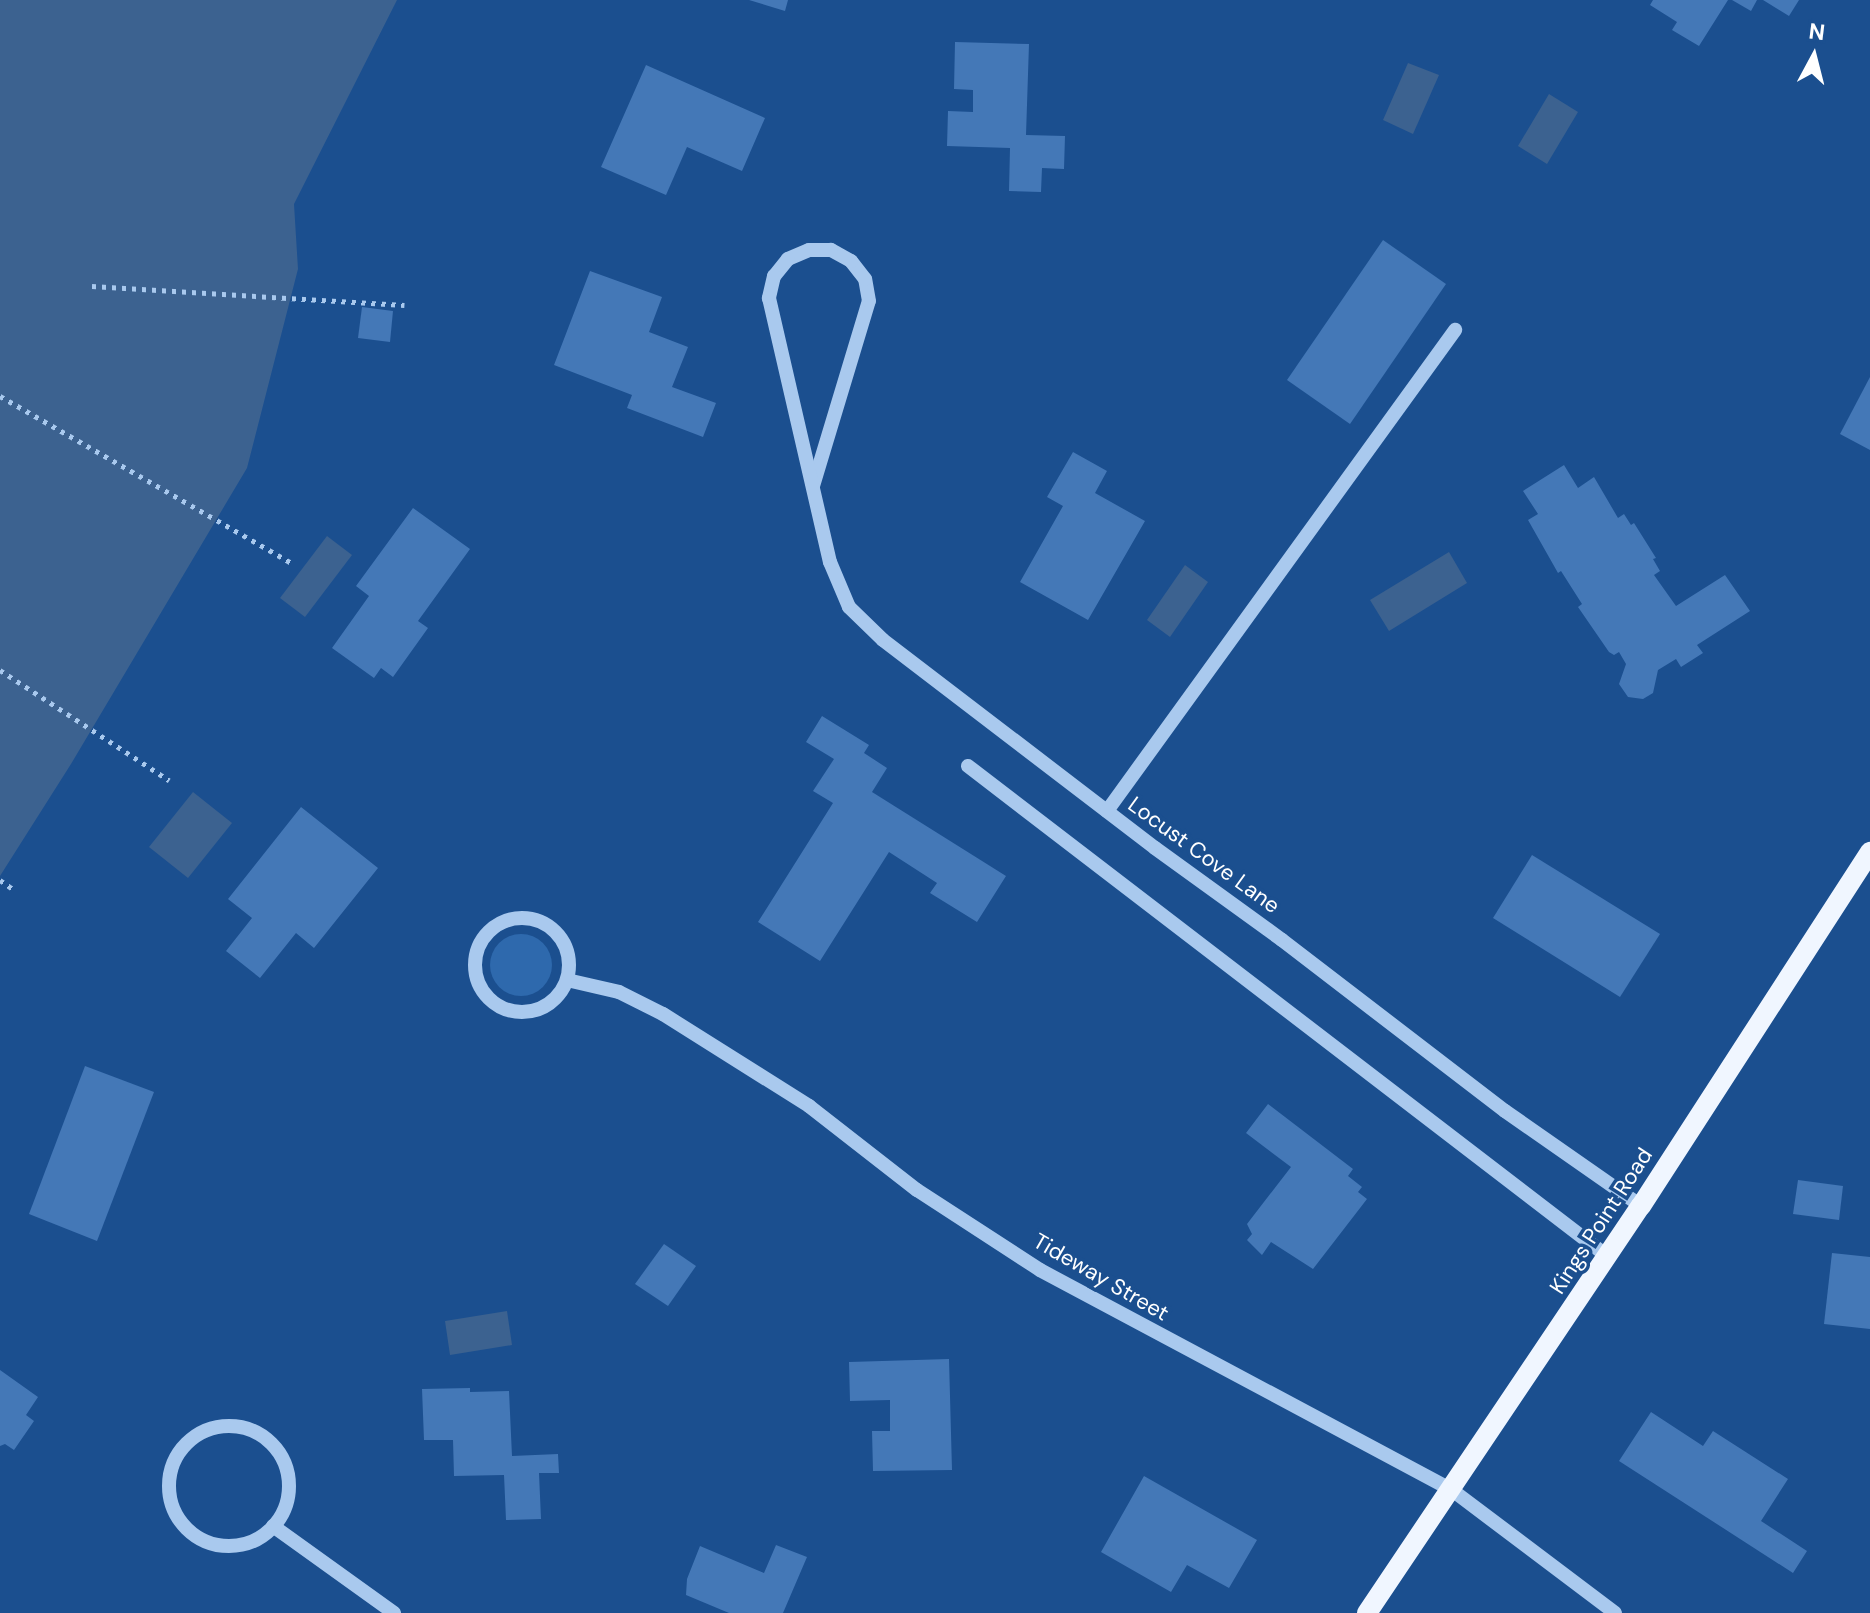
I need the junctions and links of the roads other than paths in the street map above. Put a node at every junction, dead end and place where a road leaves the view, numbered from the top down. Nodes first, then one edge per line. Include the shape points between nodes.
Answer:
1 (1455, 330) dead end
2 (813, 486) junction
3 (968, 766) dead end
4 (1107, 811) junction
5 (1870, 852) edge
6 (567, 980) junction
7 (1641, 1206) junction
8 (1607, 1256) junction
9 (1452, 1490) junction
10 (273, 1526) junction
11 (394, 1613) edge
12 (1367, 1613) edge
13 (1615, 1613) edge

1 - 4 street
2 - 2 street, Locust Cove Lane via 869,301 865,279 851,261 831,250 809,250 788,259 774,276 769,298
2 - 4 street, Locust Cove Lane via 830,562 849,607 883,640
3 - 8 street
4 - 7 street, Locust Cove Lane via 1505,1111
5 - 7 main road, Kings Point Road
6 - 6 street via 566,948 545,924 530,919 500,924 479,945 474,960 481,990 504,1009 535,1011 549,1004
6 - 9 street, Tideway Street via 619,992 663,1014 809,1106 917,1190 1040,1270
7 - 8 main road, Kings Point Road
8 - 9 main road, Kings Point Road
9 - 12 main road, Kings Point Road
9 - 13 street, Tideway Street
10 - 10 street via 289,1491 279,1453 266,1439 249,1429 210,1428 178,1452 168,1490 184,1527 219,1546 258,1539
10 - 11 street

